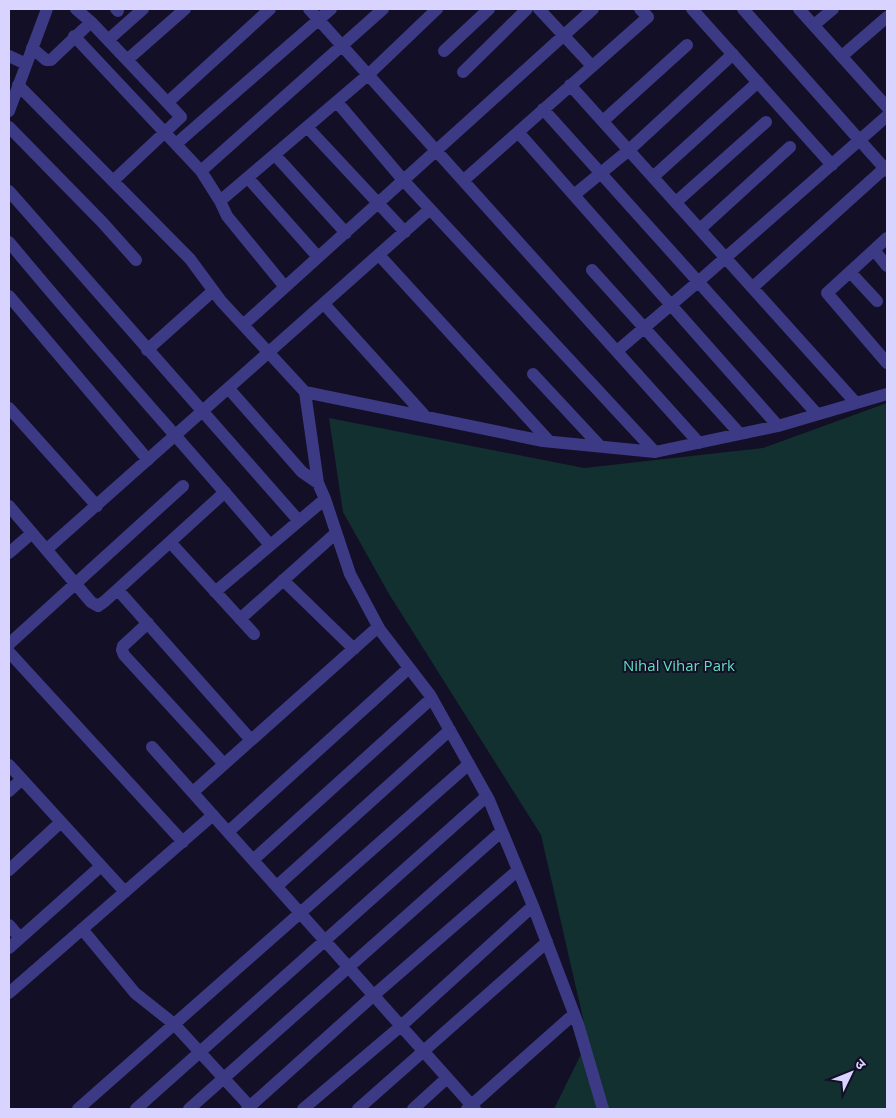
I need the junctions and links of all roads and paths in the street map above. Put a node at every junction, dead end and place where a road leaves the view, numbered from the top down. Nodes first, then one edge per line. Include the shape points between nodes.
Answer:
1 (46, 9) edge
2 (76, 9) edge
3 (143, 9) edge
4 (185, 9) edge
5 (270, 9) edge
6 (310, 9) edge
7 (331, 9) edge
8 (383, 9) edge
9 (437, 9) edge
10 (489, 9) edge
11 (527, 9) edge
12 (539, 9) edge
13 (592, 9) edge
14 (692, 9) edge
15 (743, 9) edge
16 (799, 9) edge
17 (833, 9) edge
18 (648, 11) edge
19 (887, 17) edge
20 (320, 20) junction
21 (91, 22) junction
22 (814, 26) junction
23 (563, 35) junction
24 (74, 36) junction
25 (108, 40) junction
26 (688, 44) dead end
27 (343, 46) junction
28 (32, 48) junction
29 (444, 51) dead end
30 (733, 54) junction
31 (9, 56) edge
32 (842, 56) junction
33 (127, 60) junction
34 (26, 64) junction
35 (592, 66) junction
36 (463, 72) dead end
37 (369, 74) junction
38 (758, 82) junction
39 (18, 85) junction
40 (570, 85) junction
41 (168, 102) junction
42 (337, 102) junction
43 (887, 107) edge
44 (543, 109) junction
45 (9, 111) edge
46 (887, 116) edge
47 (603, 122) junction
48 (766, 122) dead end
49 (9, 127) edge
50 (307, 127) junction
51 (166, 132) junction
52 (518, 132) junction
53 (860, 140) junction
54 (176, 144) junction
55 (790, 147) dead end
56 (628, 150) junction
57 (438, 151) junction
58 (275, 155) junction
59 (832, 165) junction
60 (886, 168) edge
61 (201, 171) junction
62 (601, 173) junction
63 (653, 177) junction
64 (248, 178) junction
65 (464, 180) junction
66 (113, 181) junction
67 (404, 181) junction
68 (9, 191) edge
69 (574, 195) junction
70 (220, 201) junction
71 (676, 202) junction
72 (379, 203) junction
73 (430, 209) junction
74 (700, 229) junction
75 (405, 232) junction
76 (346, 233) junction
77 (887, 238) edge
78 (9, 242) edge
79 (874, 250) junction
80 (379, 255) junction
81 (318, 257) junction
82 (726, 258) junction
83 (136, 260) dead end
84 (887, 266) edge
85 (592, 270) dead end
86 (850, 272) junction
87 (699, 281) junction
88 (285, 287) junction
89 (753, 288) junction
90 (213, 291) junction
91 (9, 296) edge
92 (877, 301) dead end
93 (324, 304) junction
94 (672, 305) junction
95 (243, 325) junction
96 (643, 329) junction
97 (147, 350) junction
98 (617, 351) junction
99 (269, 353) junction
100 (887, 363) edge
101 (533, 374) dead end
102 (229, 389) junction
103 (305, 392) junction
104 (887, 394) edge
105 (856, 403) junction
106 (9, 408) edge
107 (202, 412) junction
108 (817, 414) junction
109 (426, 417) junction
110 (778, 426) junction
111 (740, 434) junction
112 (176, 435) junction
113 (548, 441) junction
114 (699, 443) junction
115 (600, 446) junction
116 (655, 452) junction
117 (148, 460) junction
118 (318, 483) junction
119 (183, 486) dead end
120 (225, 492) junction
121 (325, 499) junction
122 (9, 506) edge
123 (96, 506) junction
124 (299, 521) junction
125 (336, 532) junction
126 (32, 533) junction
127 (170, 542) junction
128 (270, 545) junction
129 (47, 549) junction
130 (9, 553) edge
131 (283, 580) junction
132 (75, 585) junction
133 (118, 590) junction
134 (216, 592) junction
135 (240, 619) junction
136 (148, 623) junction
137 (378, 627) junction
138 (254, 634) dead end
139 (9, 644) edge
140 (354, 649) junction
141 (9, 652) edge
142 (409, 668) junction
143 (432, 698) junction
144 (450, 730) junction
145 (251, 740) junction
146 (152, 747) dead end
147 (224, 764) junction
148 (469, 764) junction
149 (9, 765) edge
150 (22, 780) junction
151 (9, 791) edge
152 (193, 792) junction
153 (487, 796) junction
154 (213, 815) junction
155 (61, 822) junction
156 (502, 831) junction
157 (228, 832) junction
158 (183, 842) junction
159 (253, 860) junction
160 (101, 866) junction
161 (9, 870) edge
162 (518, 870) junction
163 (277, 886) junction
164 (125, 892) junction
165 (533, 906) junction
166 (301, 914) junction
167 (9, 925) edge
168 (82, 929) junction
169 (20, 938) junction
170 (324, 940) junction
171 (547, 942) junction
172 (9, 948) edge
173 (349, 968) junction
174 (9, 993) edge
175 (374, 995) junction
176 (574, 1014) junction
177 (174, 1024) junction
178 (401, 1026) junction
179 (200, 1052) junction
180 (424, 1052) junction
181 (223, 1078) junction
182 (447, 1078) junction
183 (249, 1108) edge
184 (471, 1108) edge
185 (78, 1109) edge
186 (136, 1109) edge
187 (189, 1109) edge
188 (303, 1109) edge
189 (358, 1109) edge
190 (413, 1109) edge
191 (603, 1109) edge

1 - 28 street
2 - 21 street
3 - 25 street
4 - 33 street
5 - 41 street
6 - 20 street
7 - 20 street
8 - 27 street
9 - 37 street
10 - 29 street
11 - 36 street
12 - 23 street
13 - 23 street
14 - 30 street
15 - 53 street
16 - 22 street
17 - 22 street
18 - 35 street
19 - 32 street
20 - 27 street
20 - 54 street
21 - 24 street
21 - 25 street
22 - 32 street
23 - 35 street
23 - 57 street
24 - 28 street via 51,60 46,60
24 - 51 street
25 - 33 street
26 - 47 street
27 - 37 street
27 - 61 street
28 - 34 street
30 - 38 street
30 - 56 street
31 - 34 street
32 - 43 street
33 - 41 street
34 - 39 street
35 - 40 street
37 - 42 street
37 - 57 street
38 - 59 street
38 - 63 street
39 - 45 street
39 - 66 street
40 - 44 street
40 - 47 street
41 - 51 street via 181,118
42 - 50 street
42 - 67 street
44 - 52 street
44 - 62 street
46 - 53 street
47 - 56 street
48 - 71 street
49 - 83 street
50 - 58 street
50 - 72 street
51 - 54 street
51 - 66 street
52 - 65 street
52 - 69 street
53 - 59 street
53 - 60 street
54 - 61 street
55 - 74 street
56 - 62 street
56 - 63 street
57 - 65 street
57 - 67 street
58 - 64 street
58 - 76 street
59 - 82 street
60 - 89 street
61 - 70 street
62 - 69 street
62 - 87 street
63 - 71 street
64 - 70 street
64 - 81 street
65 - 98 street
66 - 90 street via 190,260
67 - 72 street
67 - 73 street
68 - 97 street
69 - 94 street
70 - 88 street via 227,216
71 - 74 street
72 - 75 street
72 - 76 street
73 - 75 street
73 - 116 street
74 - 82 street
75 - 80 street
76 - 81 street
77 - 79 street
78 - 112 street via 86,335
79 - 84 street
79 - 86 street
80 - 93 street
80 - 113 street
81 - 88 street
82 - 87 street
82 - 89 street
85 - 96 street
86 - 92 street
86 - 100 street via 827,293
87 - 94 street
87 - 108 street
88 - 95 street
89 - 105 street
90 - 95 street
90 - 97 street
91 - 117 street
93 - 99 street
93 - 109 street
94 - 96 street
94 - 110 street
95 - 99 street
96 - 98 street
96 - 111 street
97 - 107 street
98 - 114 street
99 - 102 street
99 - 103 street
101 - 115 street
102 - 107 street
102 - 118 street via 302,472
103 - 109 street
103 - 118 street
104 - 105 street
105 - 108 street
106 - 123 street
107 - 112 street
107 - 124 street
108 - 110 street
109 - 113 street
110 - 111 street
111 - 114 street
112 - 117 street
112 - 120 street
113 - 115 street
114 - 116 street
115 - 116 street
117 - 123 street
118 - 121 street
119 - 132 street
120 - 127 street
120 - 128 street
121 - 124 street
121 - 125 street
122 - 126 street
123 - 129 street
124 - 128 street
125 - 131 street
125 - 137 street via 350,574
126 - 129 street
126 - 130 street
127 - 133 street
127 - 134 street
128 - 134 street
129 - 132 street
131 - 135 street
131 - 140 street
132 - 133 street via 98,606
132 - 139 street
133 - 136 street
134 - 135 street
135 - 138 street
136 - 145 street
136 - 147 street via 124,646 124,655
137 - 140 street
137 - 142 street
140 - 145 street
141 - 158 street
142 - 143 street
142 - 157 street
143 - 144 street
143 - 159 street
144 - 148 street
144 - 163 street
145 - 147 street
146 - 152 street
147 - 152 street
148 - 153 street
148 - 166 street
149 - 150 street
150 - 151 street
150 - 155 street
152 - 154 street
153 - 156 street
153 - 170 street
154 - 157 street
154 - 158 street
155 - 160 street
155 - 161 street
156 - 162 street
156 - 173 street
157 - 159 street
158 - 164 street
159 - 163 street
160 - 164 street
160 - 169 street
162 - 165 street
162 - 175 street
163 - 166 street
164 - 168 street
165 - 171 street
165 - 178 street
166 - 170 street
166 - 177 street
167 - 169 street
168 - 174 street
168 - 177 street via 134,993
169 - 172 street
170 - 173 street
170 - 179 street
171 - 176 street
171 - 180 street
173 - 175 street
173 - 181 street
175 - 178 street
175 - 183 street
176 - 184 street
176 - 191 street
177 - 179 street
177 - 185 street
178 - 180 street
178 - 188 street
179 - 181 street
179 - 186 street
180 - 182 street
180 - 189 street
181 - 183 street
181 - 187 street
182 - 184 street
182 - 190 street

